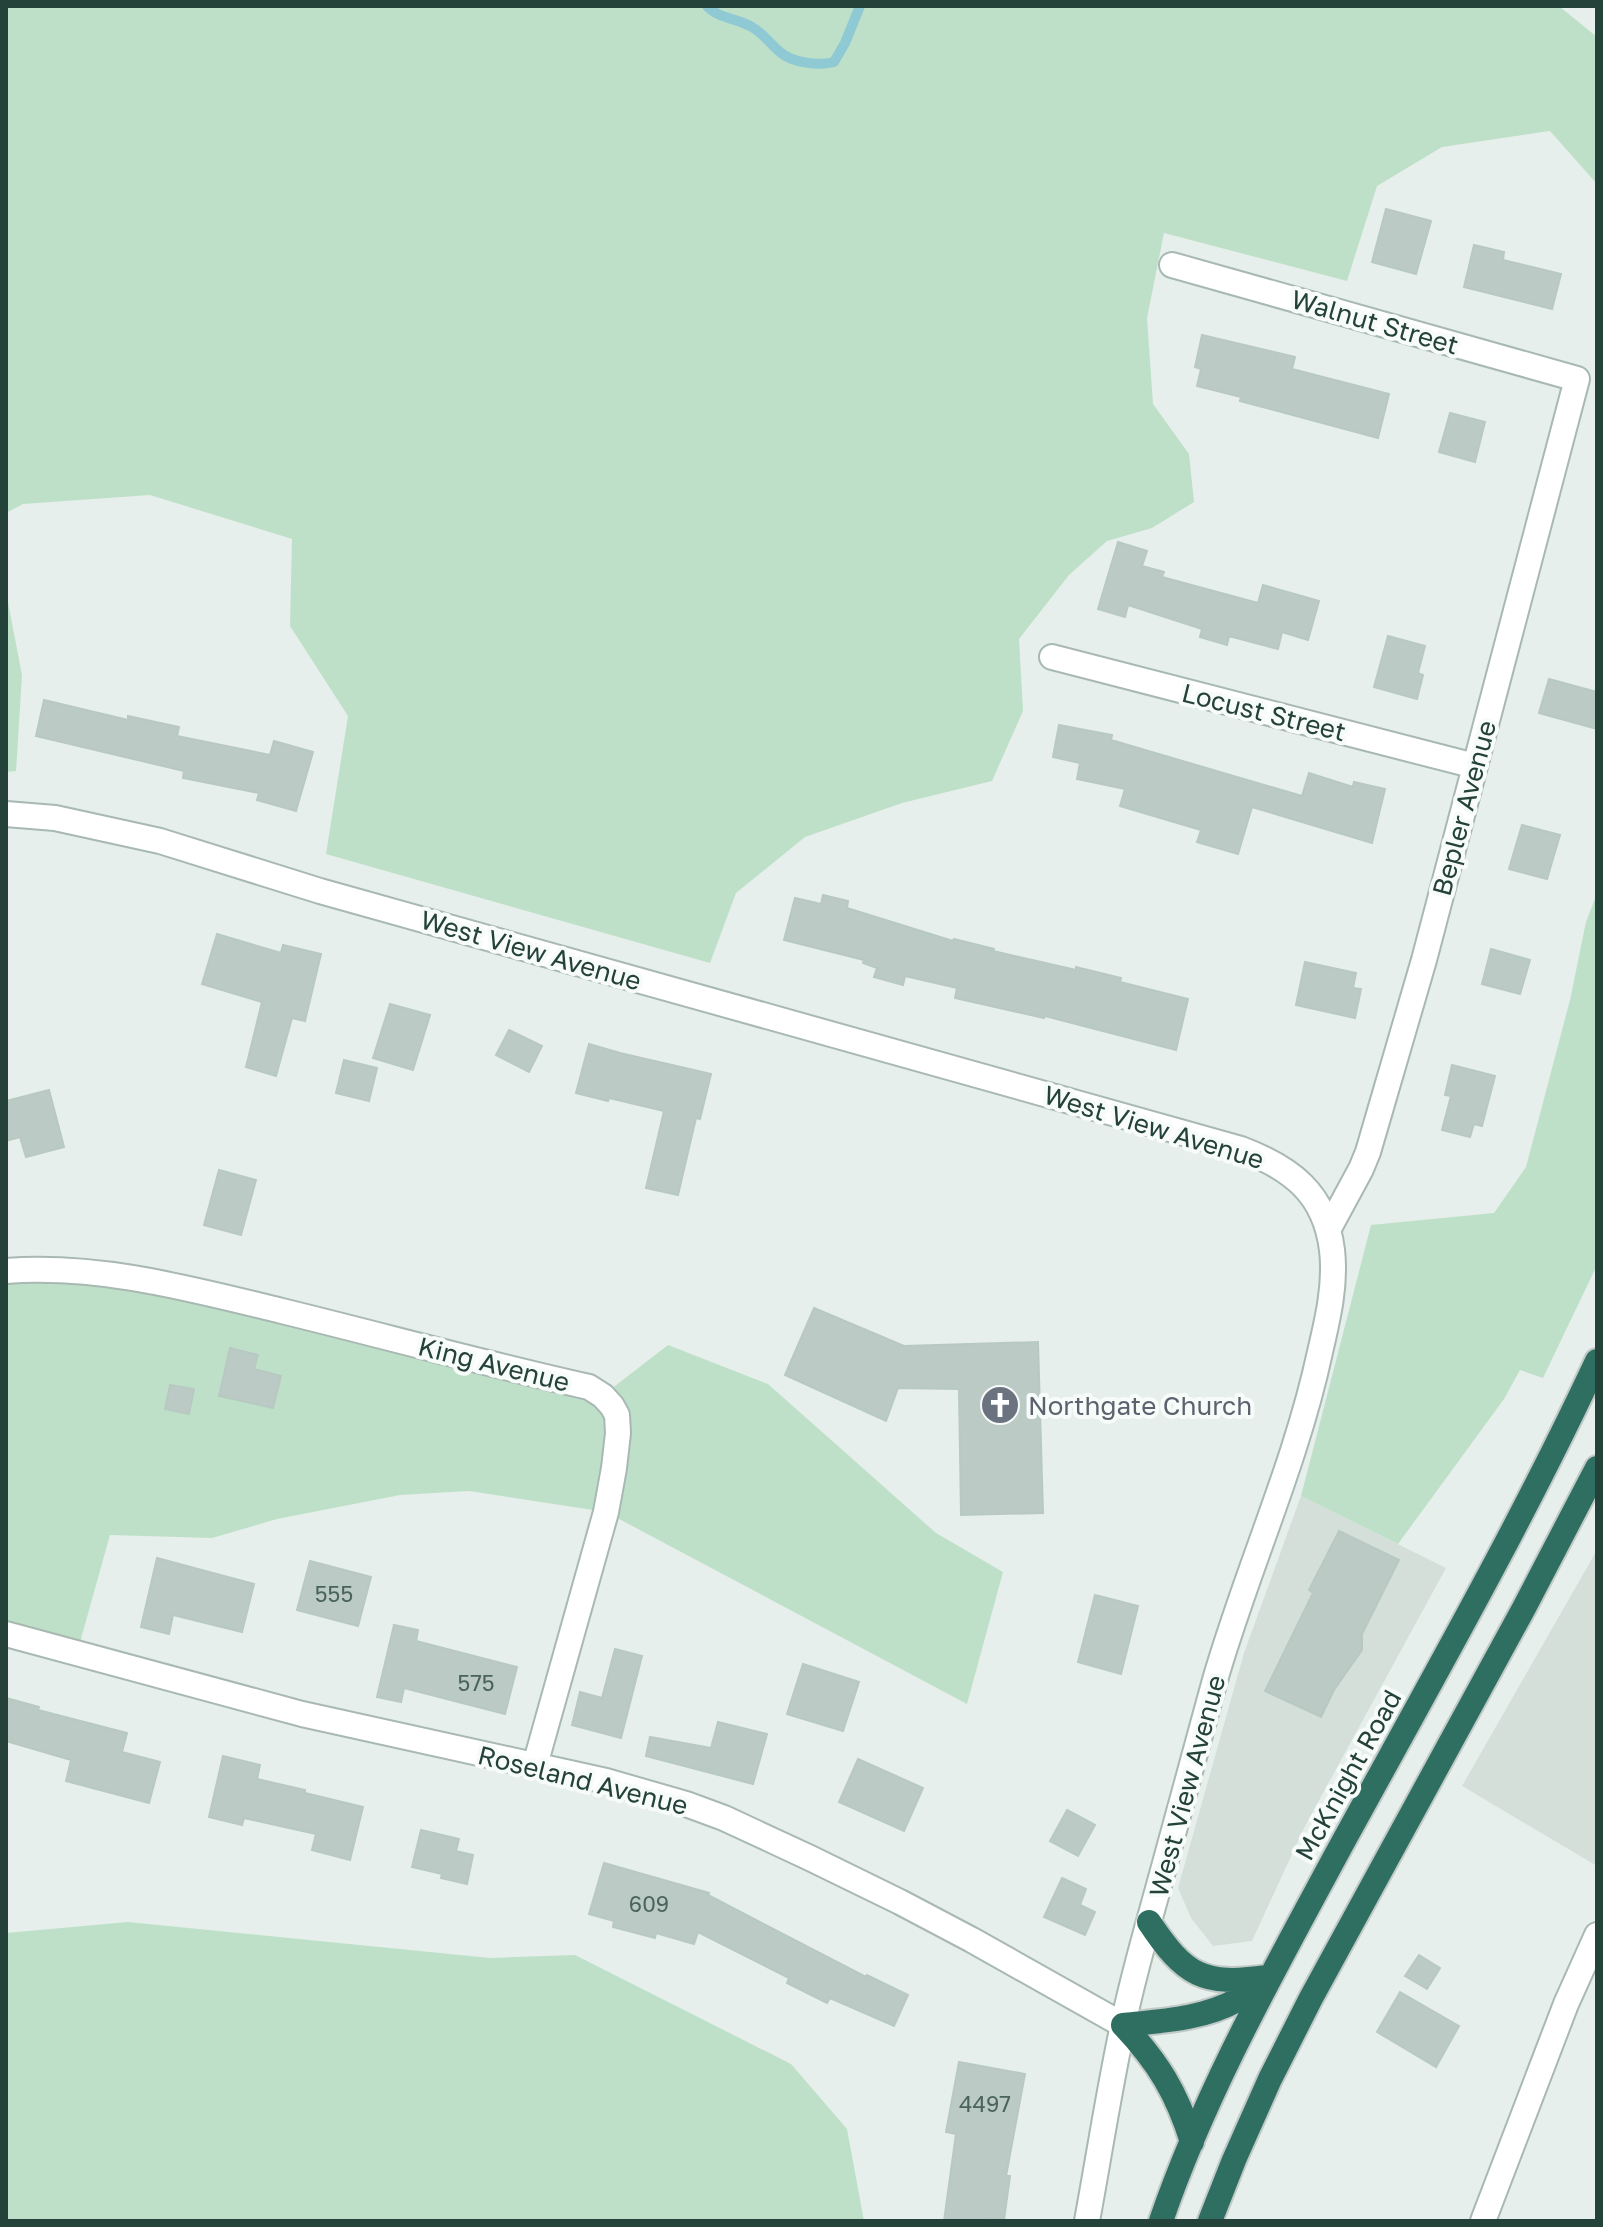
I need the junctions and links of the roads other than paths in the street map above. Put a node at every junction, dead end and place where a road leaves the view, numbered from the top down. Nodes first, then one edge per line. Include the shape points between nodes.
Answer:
1 (1172, 265) dead end
2 (1577, 379) joint
3 (1052, 657) dead end
4 (1475, 766) junction
5 (6, 814) edge
6 (1328, 1230) junction
7 (6, 1271) edge
8 (1597, 1361) edge
9 (1597, 1468) edge
10 (6, 1634) edge
11 (535, 1765) junction
12 (1149, 1922) junction
13 (1597, 1935) edge
14 (1270, 1977) junction
15 (1123, 2025) junction
16 (1192, 2142) junction
17 (1087, 2221) edge
18 (1161, 2221) edge
19 (1210, 2221) edge
20 (1483, 2221) edge

1 - 2 street, Walnut Street
2 - 4 street, Bepler Avenue
3 - 4 street, Locust Street
4 - 6 street, Bepler Avenue via 1368,1152
5 - 6 street, West View Avenue via 55,818 160,841 1241,1149 1299,1180
6 - 12 street, West View Avenue via 1331,1297 1316,1374 1216,1678
7 - 11 street, King Avenue via 129,1276 589,1387 603,1396 617,1415 609,1497
8 - 14 highway, McKnight Road via 1483,1587
9 - 19 highway via 1311,1998
10 - 11 street, Roseland Avenue via 302,1714
11 - 15 street, Roseland Avenue via 648,1792 724,1818 900,1902
12 - 14 highway via 1167,1949 1202,1977
12 - 15 street, West View Avenue
13 - 20 street
14 - 15 highway via 1218,2009
14 - 16 highway, McKnight Road
15 - 16 highway via 1158,2067
15 - 17 street, West View Avenue
16 - 18 highway, McKnight Road

